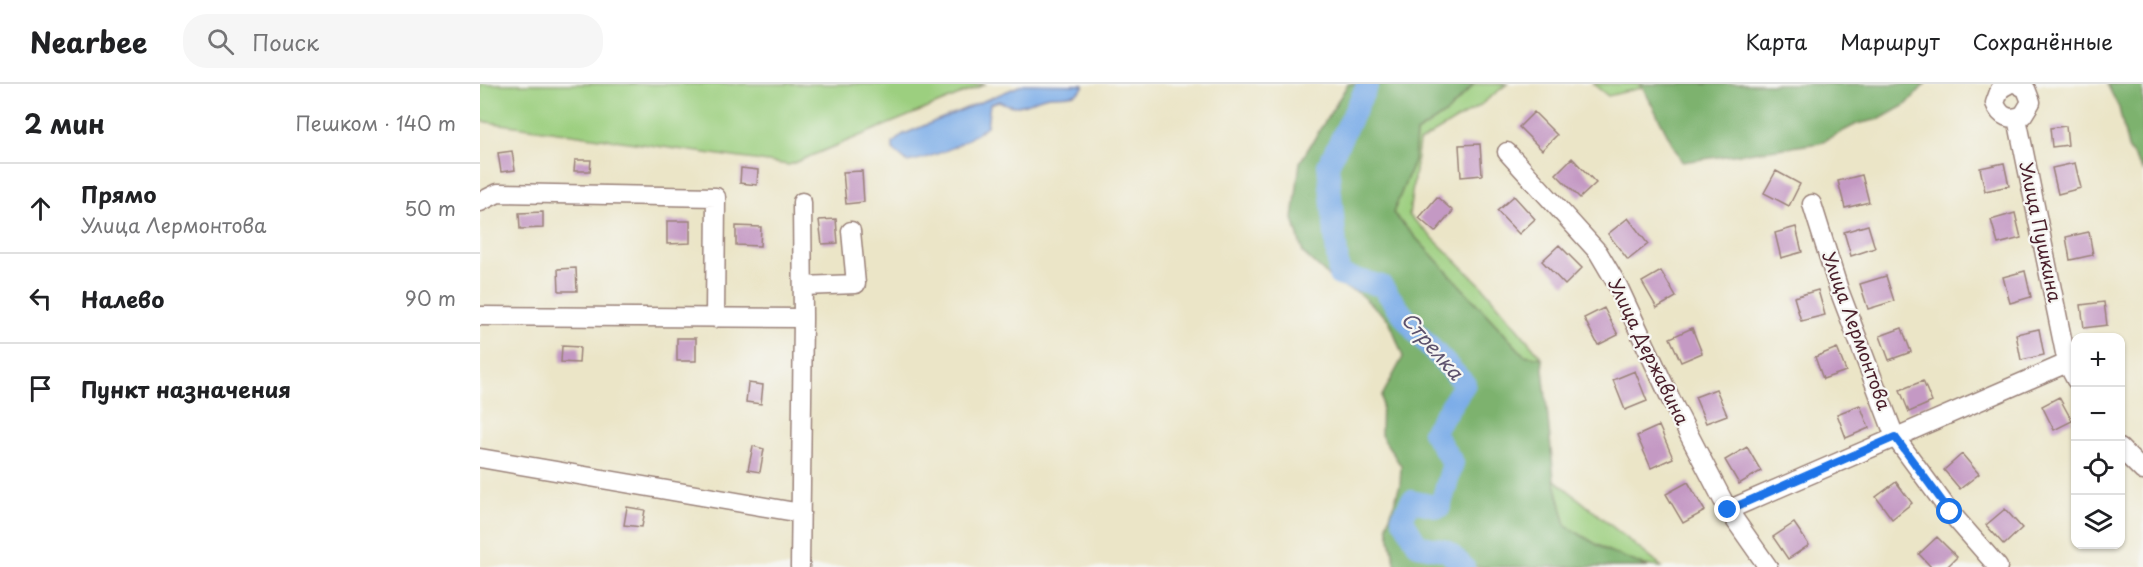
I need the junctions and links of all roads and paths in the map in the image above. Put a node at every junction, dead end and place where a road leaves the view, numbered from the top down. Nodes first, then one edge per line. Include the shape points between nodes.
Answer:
1 (2009, 84) edge
2 (2017, 84) edge
3 (2017, 118) junction
4 (1507, 152) dead end
5 (480, 202) edge
6 (802, 202) dead end
7 (1812, 204) dead end
8 (851, 231) dead end
9 (803, 286) junction
10 (480, 316) edge
11 (715, 318) junction
12 (803, 318) junction
13 (2067, 363) junction
14 (2071, 371) edge
15 (1895, 437) junction
16 (2125, 452) edge
17 (480, 458) edge
18 (2143, 471) edge
19 (1728, 510) junction
20 (801, 513) junction
21 (800, 567) edge
22 (1768, 567) edge
23 (1998, 567) edge

1 - 3 street via 2000,89 1995,103 2003,115
2 - 3 street via 2026,89 2031,102 2024,115
3 - 13 street, Улица Пушкина
4 - 19 street, Улица Державина via 1598,252
5 - 11 street via 498,193 716,196
6 - 9 street
7 - 15 street, Улица Лермонтова via 1839,290
8 - 9 street via 856,284
9 - 12 street
10 - 11 street
11 - 12 street
12 - 20 street
13 - 14 street, Улица Пушкина
13 - 15 street
15 - 19 street
15 - 23 street, Улица Лермонтова via 1950,512
16 - 18 street
17 - 20 street
19 - 22 street, Улица Державина
20 - 21 street

